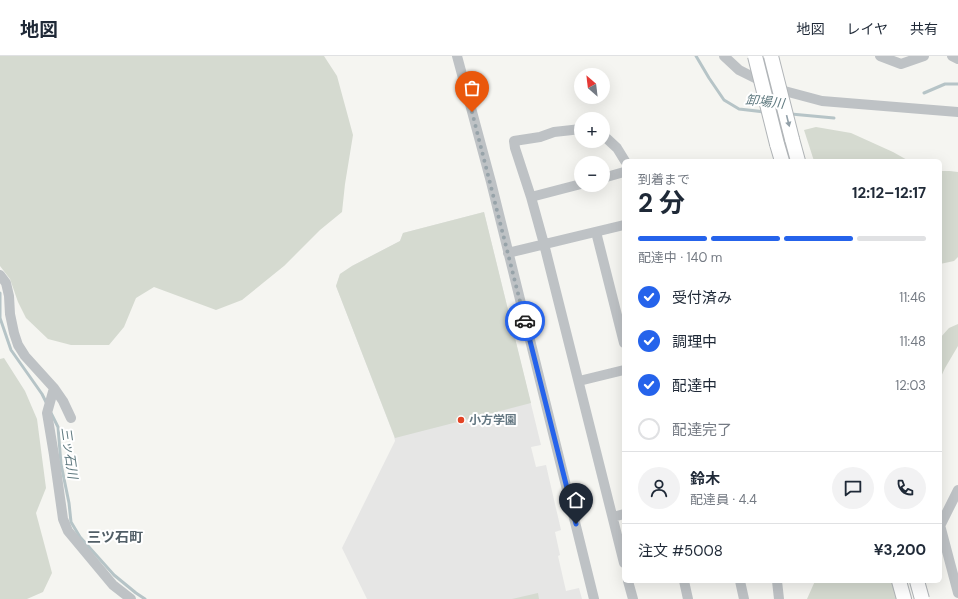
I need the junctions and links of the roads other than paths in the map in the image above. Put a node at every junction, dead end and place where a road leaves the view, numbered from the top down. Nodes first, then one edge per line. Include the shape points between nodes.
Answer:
1 (457, 56) edge
2 (724, 56) edge
3 (755, 56) edge
4 (771, 56) edge
5 (880, 56) edge
6 (924, 56) edge
7 (952, 56) edge
8 (958, 59) edge
9 (958, 112) edge
10 (574, 130) edge
11 (610, 142) edge
12 (625, 159) edge
13 (781, 159) edge
14 (797, 159) edge
15 (622, 173) edge
16 (610, 176) edge
17 (574, 186) edge
18 (531, 197) junction
19 (622, 226) edge
20 (596, 232) junction
21 (544, 244) junction
22 (508, 253) junction
23 (0, 275) edge
24 (622, 335) edge
25 (622, 370) edge
26 (579, 381) junction
27 (53, 390) junction
28 (71, 418) dead end
29 (958, 490) edge
30 (622, 514) edge
31 (612, 517) junction
32 (942, 522) edge
33 (942, 533) edge
34 (622, 555) edge
35 (629, 583) edge
36 (684, 583) edge
37 (740, 583) edge
38 (776, 583) edge
39 (900, 583) edge
40 (916, 583) edge
41 (918, 583) edge
42 (958, 593) edge
43 (131, 599) edge
44 (594, 599) edge
45 (633, 599) edge
46 (688, 599) edge
47 (744, 599) edge
48 (779, 599) edge
49 (904, 599) edge
50 (910, 599) edge
51 (922, 599) edge

1 - 22 street
2 - 9 street via 739,70 777,89 822,101
3 - 13 highway, bridge
4 -> 14 highway, bridge
5 - 6 street via 901,64
7 - 8 street
10 - 18 street via 514,141
11 - 12 street
15 - 16 street
17 - 18 street
18 - 21 street
19 - 20 street
20 - 21 street
20 - 24 street
21 - 22 street
21 - 26 street
22 - 44 street
23 - 27 street via 6,283 18,345
25 - 26 street
26 - 31 street
27 - 28 street
27 - 43 street via 47,413 63,519 68,531 113,585
29 - 32 street
30 - 31 street
31 - 34 street
33 - 42 street
35 - 45 street
36 - 46 street
37 - 47 street
38 - 48 street
39 - 49 highway
40 - 50 street
41 - 51 highway, bridge

